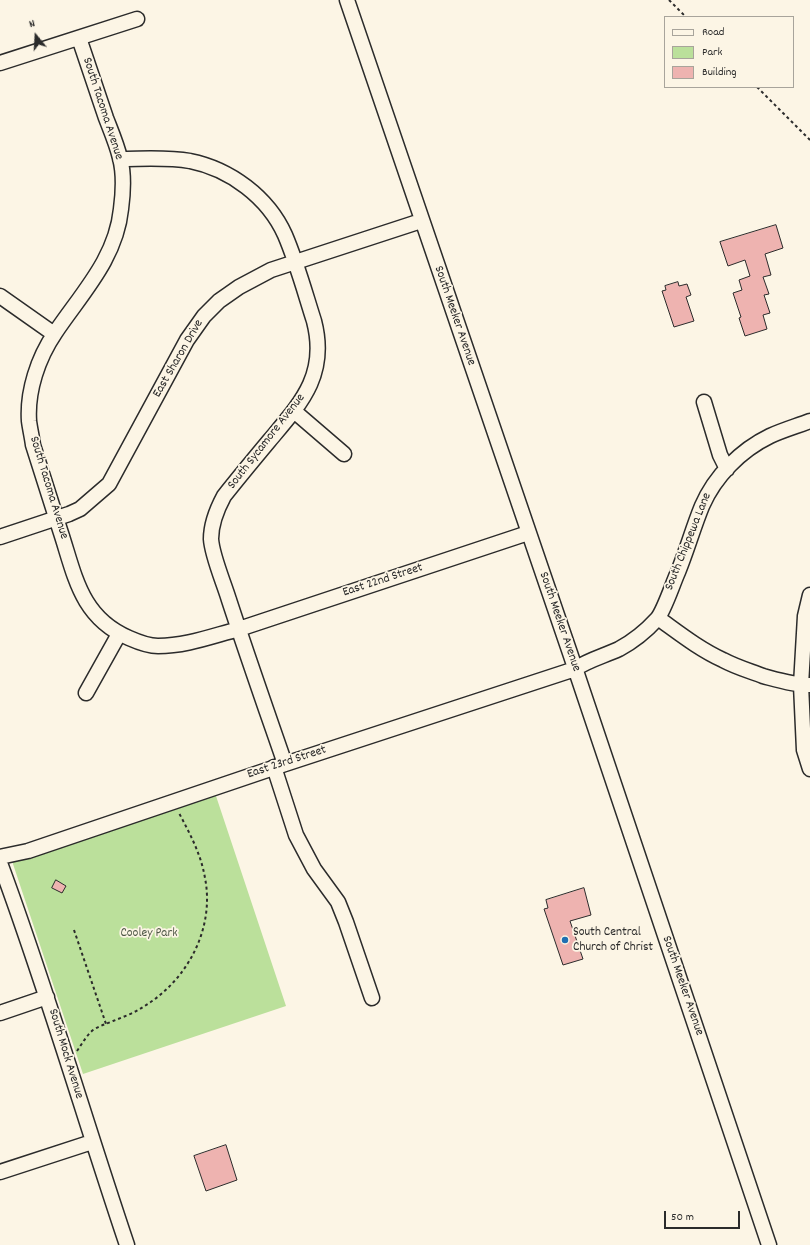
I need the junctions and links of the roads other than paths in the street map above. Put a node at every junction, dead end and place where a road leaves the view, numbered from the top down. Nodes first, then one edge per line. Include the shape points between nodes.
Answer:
1 (347, 0) edge
2 (137, 19) dead end
3 (79, 38) junction
4 (0, 63) edge
5 (120, 159) junction
6 (421, 221) junction
7 (295, 262) junction
8 (0, 296) edge
9 (54, 334) junction
10 (704, 402) dead end
11 (294, 411) junction
12 (810, 421) edge
13 (344, 454) dead end
14 (727, 469) junction
15 (56, 518) junction
16 (528, 533) junction
17 (0, 537) edge
18 (810, 595) edge
19 (658, 618) junction
20 (238, 629) junction
21 (119, 634) junction
22 (575, 669) junction
23 (805, 685) edge
24 (86, 693) dead end
25 (279, 765) junction
26 (810, 769) edge
27 (0, 857) edge
28 (0, 863) edge
29 (47, 997) junction
30 (372, 998) dead end
31 (0, 1012) edge
32 (92, 1142) junction
33 (0, 1172) edge
34 (127, 1245) edge
35 (768, 1245) edge

1 - 6 street, South Meeker Avenue
2 - 3 street
3 - 4 street
3 - 5 street, South Tacoma Avenue
5 - 7 street, South Sycamore Avenue via 166,158 190,161 224,173 247,187 275,217 285,234
5 - 9 street, South Tacoma Avenue via 121,211 110,250 101,268
6 - 7 street, East Sharon Drive
6 - 16 street, South Meeker Avenue
7 - 11 street, South Sycamore Avenue via 314,321 318,344 312,381
7 - 15 street, East Sharon Drive via 245,283 227,294 204,316 187,340 109,484 80,509
8 - 9 street
9 - 15 street, South Tacoma Avenue via 36,372 31,392 29,421 33,445
10 - 14 street via 720,455
11 - 13 street
11 - 20 street, South Sycamore Avenue via 224,496 212,526 214,552
12 - 14 street, South Chippewa Lane via 762,440 748,449
14 - 19 street, South Chippewa Lane via 714,484 702,506 682,563
15 - 17 street, East Sharon Drive
15 - 21 street, South Tacoma Avenue via 84,599 95,615
16 - 20 street, East 22nd Street
16 - 22 street, South Meeker Avenue
18 - 23 street via 806,616
19 - 22 street, South Chippewa Lane via 619,649
19 - 23 street via 723,661 774,679
20 - 21 street, South Tacoma Avenue via 195,642 157,646
20 - 25 street, South Sycamore Avenue
21 - 24 street
22 - 25 street, East 23rd Street
22 - 35 street, South Meeker Avenue
23 - 26 street via 804,750
25 - 27 street, East 23rd Street via 28,851
25 - 30 street, South Sycamore Avenue via 296,836 314,869 338,902
28 - 29 street, South Mock Avenue
29 - 31 street
29 - 32 street, South Mock Avenue
32 - 33 street
32 - 34 street, South Mock Avenue

